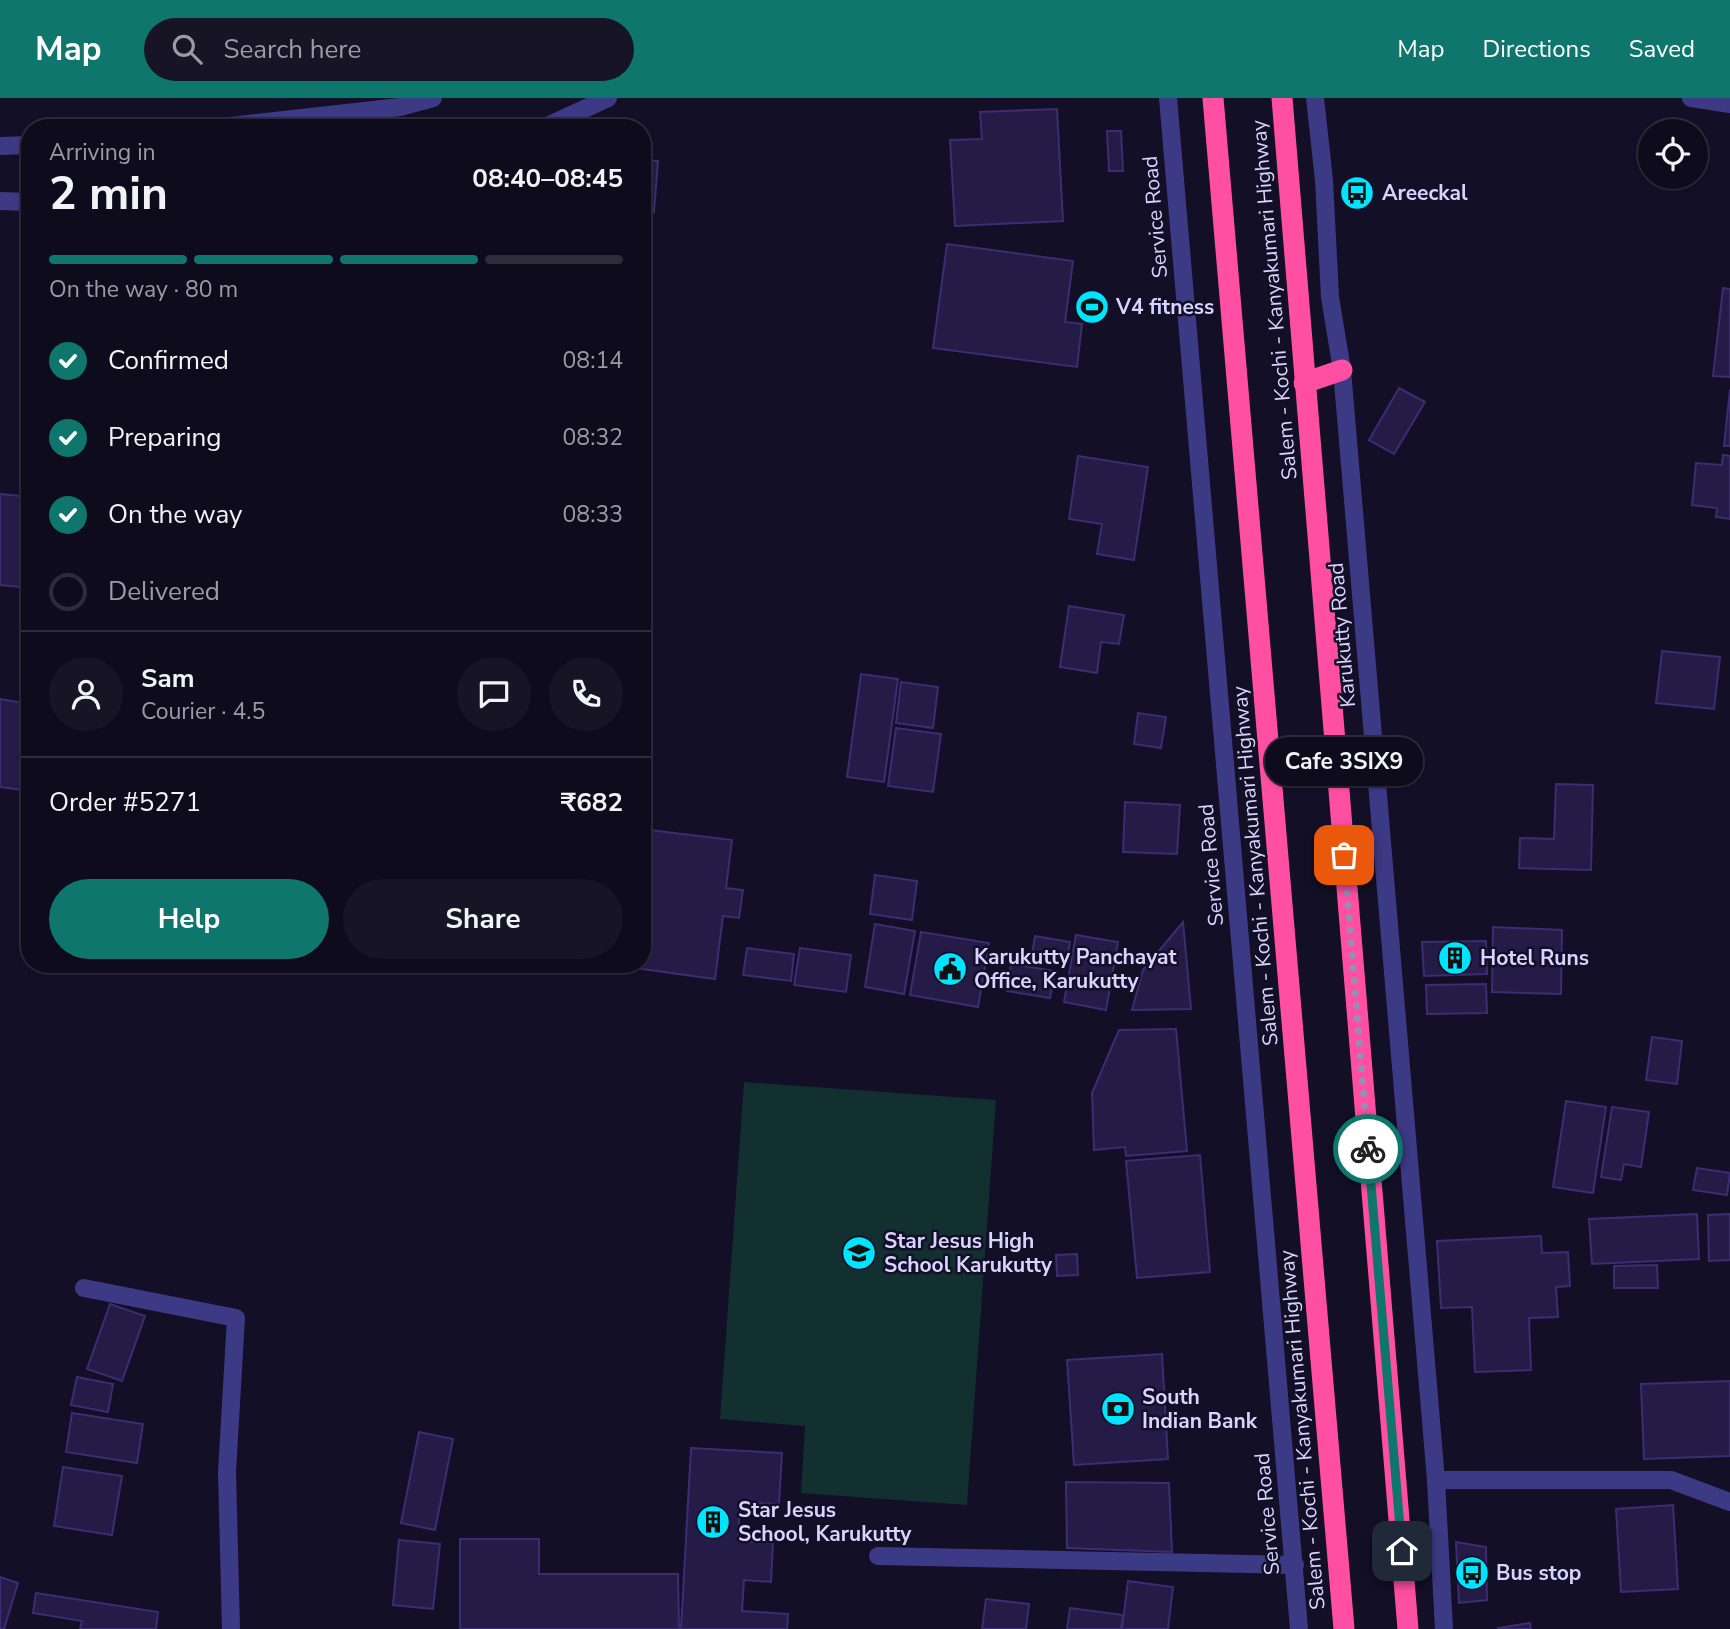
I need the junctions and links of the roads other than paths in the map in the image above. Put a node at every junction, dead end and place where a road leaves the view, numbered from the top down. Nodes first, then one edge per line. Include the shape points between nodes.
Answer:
1 (433, 98) edge
2 (608, 98) edge
3 (1168, 98) edge
4 (1213, 98) edge
5 (1282, 98) edge
6 (1315, 98) edge
7 (1691, 98) edge
8 (1730, 104) edge
9 (293, 119) edge
10 (562, 119) edge
11 (21, 145) edge
12 (0, 146) edge
13 (0, 201) edge
14 (21, 202) edge
15 (1342, 370) junction
16 (1304, 383) junction
17 (84, 1287) dead end
18 (1436, 1480) junction
19 (1730, 1502) edge
20 (878, 1556) dead end
21 (1294, 1565) junction
22 (232, 1629) edge
23 (1299, 1629) edge
24 (1344, 1629) edge
25 (1408, 1629) edge
26 (1444, 1629) edge

1 - 9 street via 400,107
2 - 10 street
3 - 21 street, Service Road
4 - 24 highway, Salem - Kochi - Kanyakumari Highway
5 - 16 highway, Salem - Kochi - Kanyakumari Highway
6 - 15 street, Karukutty Road via 1329,297
7 - 8 street
11 - 12 street
13 - 14 street
15 - 16 highway
15 - 18 street, Karukutty Road
16 - 25 highway, Salem - Kochi - Kanyakumari Highway
17 - 22 street via 236,1318 227,1472
18 - 19 street via 1671,1480
18 - 26 street, Karukutty Road
20 - 21 street
21 - 23 street, Service Road

